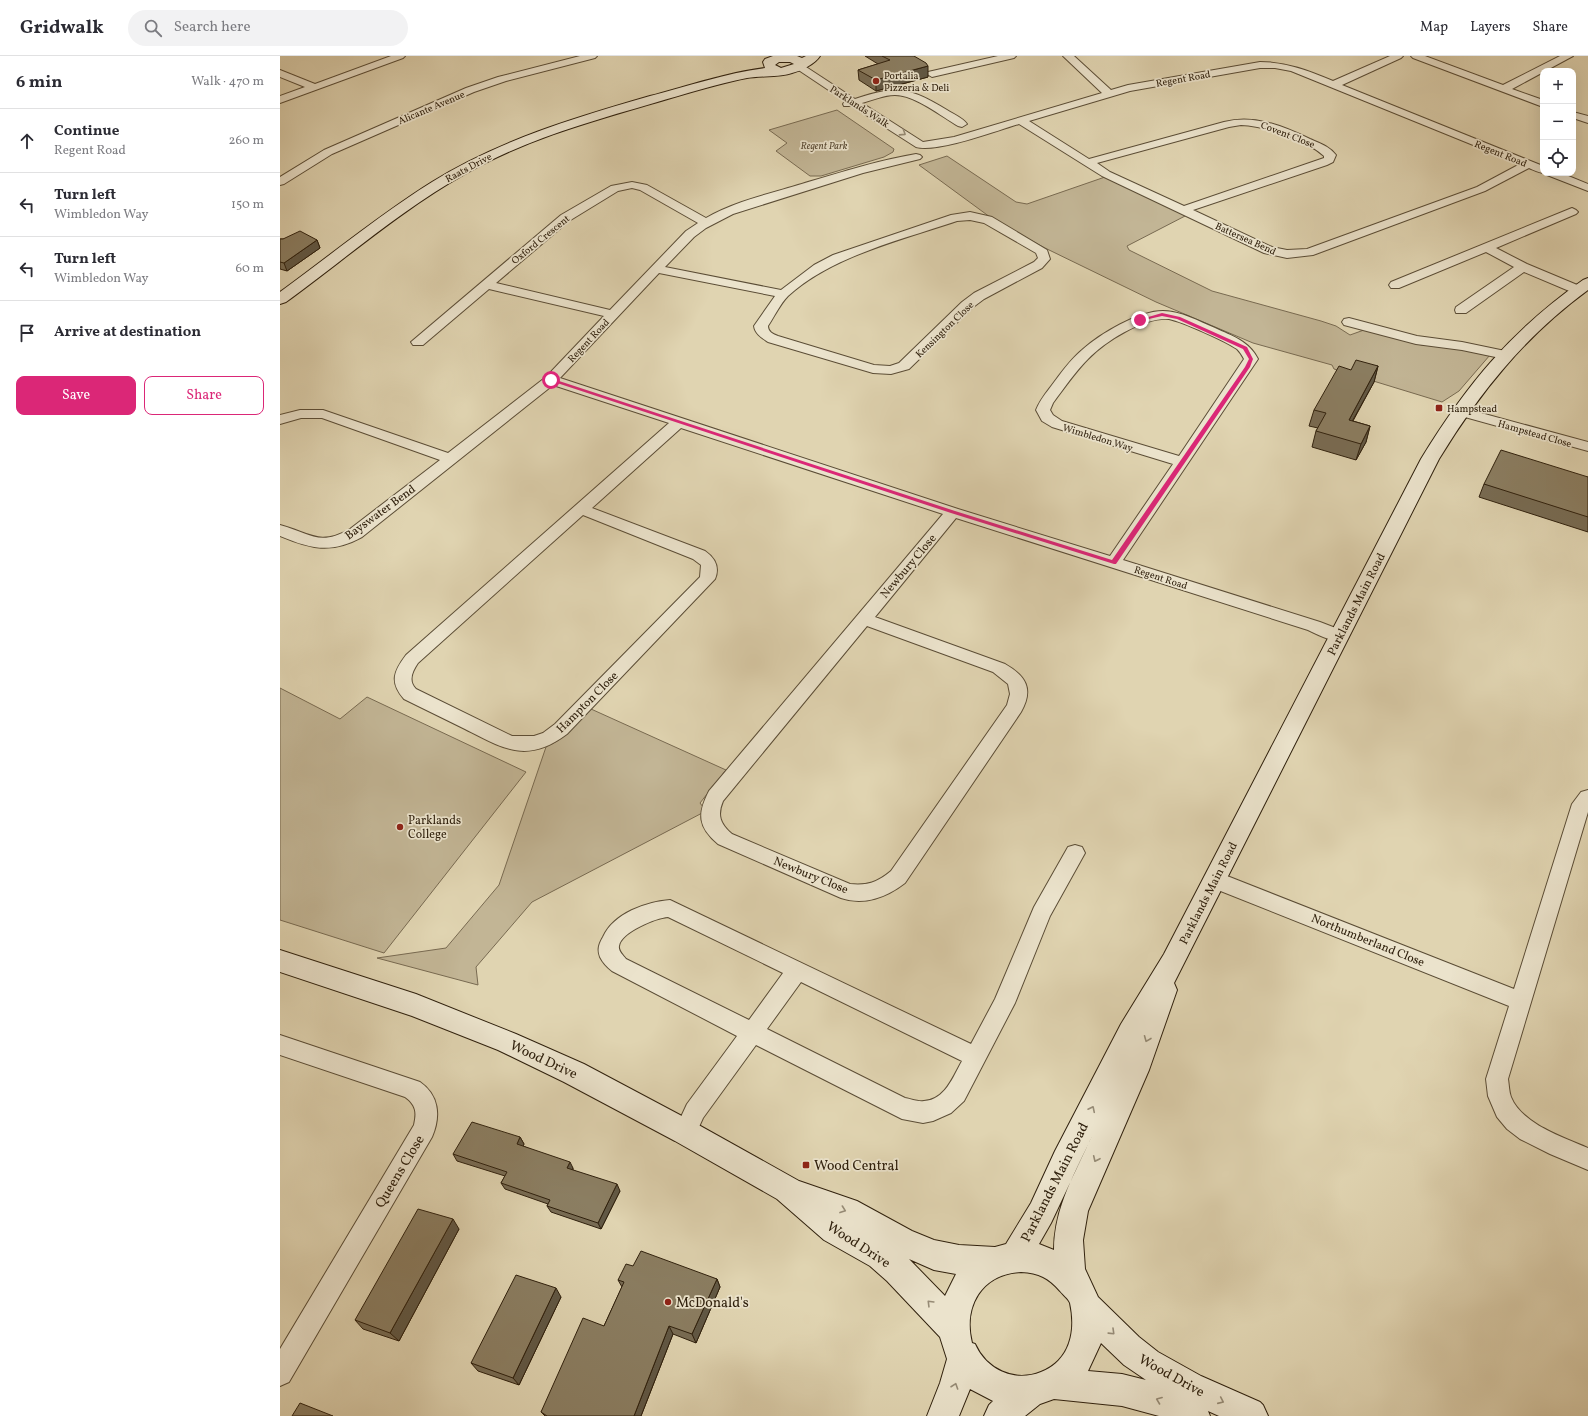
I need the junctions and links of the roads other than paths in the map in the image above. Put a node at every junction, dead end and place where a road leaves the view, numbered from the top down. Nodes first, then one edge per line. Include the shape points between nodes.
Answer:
1 (400, 56) edge
2 (592, 56) edge
3 (814, 56) edge
4 (1011, 56) edge
5 (1068, 56) edge
6 (1398, 56) edge
7 (1416, 56) edge
8 (1568, 56) edge
9 (785, 62) edge
10 (280, 73) edge
11 (932, 74) dead end
12 (1333, 85) junction
13 (314, 87) junction
14 (1503, 89) junction
15 (1108, 93) junction
16 (280, 100) edge
17 (854, 103) junction
18 (1540, 103) edge
19 (841, 106) junction
20 (1576, 116) edge
21 (1020, 120) junction
22 (1588, 120) edge
23 (962, 124) dead end
24 (920, 152) junction
25 (1089, 162) junction
26 (1528, 164) junction
27 (1540, 169) edge
28 (1558, 176) edge
29 (280, 182) edge
30 (1588, 188) edge
31 (1183, 210) junction
32 (1572, 212) dead end
33 (705, 222) junction
34 (1486, 247) junction
35 (1523, 267) junction
36 (656, 269) junction
37 (486, 284) junction
38 (1394, 285) dead end
39 (1583, 286) edge
40 (783, 294) junction
41 (280, 299) edge
42 (1462, 310) dead end
43 (612, 314) junction
44 (1349, 322) dead end
45 (418, 342) dead end
46 (1505, 355) junction
47 (551, 380) junction
48 (1459, 411) junction
49 (280, 420) edge
50 (679, 422) junction
51 (1588, 447) edge
52 (451, 459) junction
53 (1182, 462) junction
54 (581, 509) junction
55 (953, 512) junction
56 (280, 530) edge
57 (1114, 562) junction
58 (864, 619) junction
59 (1340, 636) junction
60 (1588, 797) edge
61 (1075, 853) dead end
62 (1215, 880) junction
63 (280, 961) edge
64 (1173, 962) junction
65 (798, 970) junction
66 (1521, 1001) junction
67 (752, 1032) junction
68 (280, 1045) edge
69 (976, 1057) junction
70 (685, 1132) junction
71 (1588, 1159) edge
72 (792, 1193) junction
73 (1004, 1258) junction
74 (1078, 1293) junction
75 (960, 1343) junction
76 (280, 1373) edge
77 (1042, 1388) junction
78 (943, 1416) edge
79 (1000, 1416) edge
80 (1194, 1416) edge
81 (1252, 1416) edge

1 - 13 street
2 - 29 street, Alicante Avenue via 502,79 470,90 328,152
3 - 9 street, Raats Drive
4 - 11 street
5 - 15 street
6 - 12 street
7 - 14 street
8 - 14 street
9 - 17 street, Parklands Walk
9 - 19 street, Parklands Walk
9 - 41 street, Raats Drive via 758,72 549,130 496,152 420,195
10 - 13 street
12 - 15 street, Regent Road via 1288,68 1260,65 1145,84
12 - 26 street, Regent Road
13 - 16 street
14 - 18 street
15 - 21 street, Regent Road
17 - 19 street
17 - 23 street via 885,94 902,93 918,99
17 -> 24 street, Parklands Walk
19 - 24 street, Parklands Walk
20 - 22 street
21 - 24 street, Regent Road
21 - 25 street, Battersea Bend
24 - 33 street, Regent Road via 732,210
25 - 31 street, Battersea Bend via 1106,174
25 - 31 street, Covent Close via 1243,122 1258,122 1271,126 1323,148 1330,155 1329,160 1323,163
26 - 27 street, Regent Road
26 - 31 street, Battersea Bend via 1481,189 1298,254 1268,250
28 - 30 street
32 - 34 street
33 - 36 street, Regent Road
33 - 37 street, Oxford Crescent via 643,187 621,187 611,190 565,218
34 - 35 street
34 - 38 street
35 - 39 street
35 - 42 street
36 - 40 street
36 - 43 street, Regent Road
37 - 43 street
37 - 45 street, Oxford Crescent
39 - 46 street, Parklands Main Road via 1535,325
40 - 40 street, Kensington Close via 762,323 761,329 765,335 873,369 890,370 909,362 979,296 1038,265 1044,260 1044,256 1040,250 988,220 965,216 831,260
43 - 47 street, Regent Road
44 - 46 street via 1416,340
46 - 48 street, Parklands Main Road
47 - 50 street, Regent Road
47 - 52 street, Bayswater Bend
48 - 51 street, Hampstead Close
48 - 59 street, Parklands Main Road via 1421,476
49 - 52 street via 300,414 323,414
50 - 54 street, Hampton Close
50 - 55 street, Regent Road
52 - 56 street, Bayswater Bend via 356,533 341,541 316,544
53 - 53 street, Wimbledon Way via 1251,359 1245,348 1178,318 1162,314 1140,320 1092,348 1044,406 1044,414 1057,424
53 - 57 street, Wimbledon Way
54 - 54 street, Hampton Close via 412,659 403,673 402,680 410,694 509,743 536,743 562,729 707,580 710,568 699,555
55 - 57 street, Regent Road
55 - 58 street, Newbury Close
57 - 59 street, Regent Road
58 - 58 street, Newbury Close via 716,796 712,803 710,818 717,833 725,839 848,892 857,893 874,892 898,877 1015,707 1020,692 1013,677 999,668
59 - 62 street, Parklands Main Road
60 - 66 street via 1581,804
61 - 69 street via 1041,913 1004,1003
62 - 64 street, Parklands Main Road
62 - 66 street, Northumberland Close
63 - 70 street, Wood Drive via 416,1006 507,1042 574,1073
73 -> 64 street, Parklands Main Road via 1041,1213 1130,1032
64 -> 74 street, Parklands Main Road via 1155,1021 1114,1120 1077,1199 1070,1222 1067,1239
65 - 67 street
65 - 67 street via 670,908 651,911 622,926 612,937 608,949 614,961
65 - 69 street
66 - 71 street via 1498,1079 1497,1088 1502,1106 1521,1127
67 - 69 street via 912,1111 933,1110 943,1106 956,1094
67 - 70 street via 695,1110
68 - 76 street, Queens Close via 412,1089 425,1101 427,1120
70 - 72 street, Wood Drive
72 -> 73 street, Wood Drive via 847,1211 902,1242 934,1255 959,1260
75 -> 72 street, Wood Drive via 933,1306 898,1270 880,1256 834,1230
73 - 74 street via 1032,1257 1046,1262 1060,1270
73 - 75 street via 980,1268 963,1290 956,1317
74 - 77 street via 1087,1320 1087,1335 1083,1349 1068,1375
74 -> 81 street, Wood Drive via 1135,1354 1158,1370
75 - 77 street via 971,1366 991,1384 1003,1390 1016,1392
78 -> 75 street via 956,1383
77 - 79 street
80 -> 77 street, Wood Drive via 1158,1399 1122,1390

